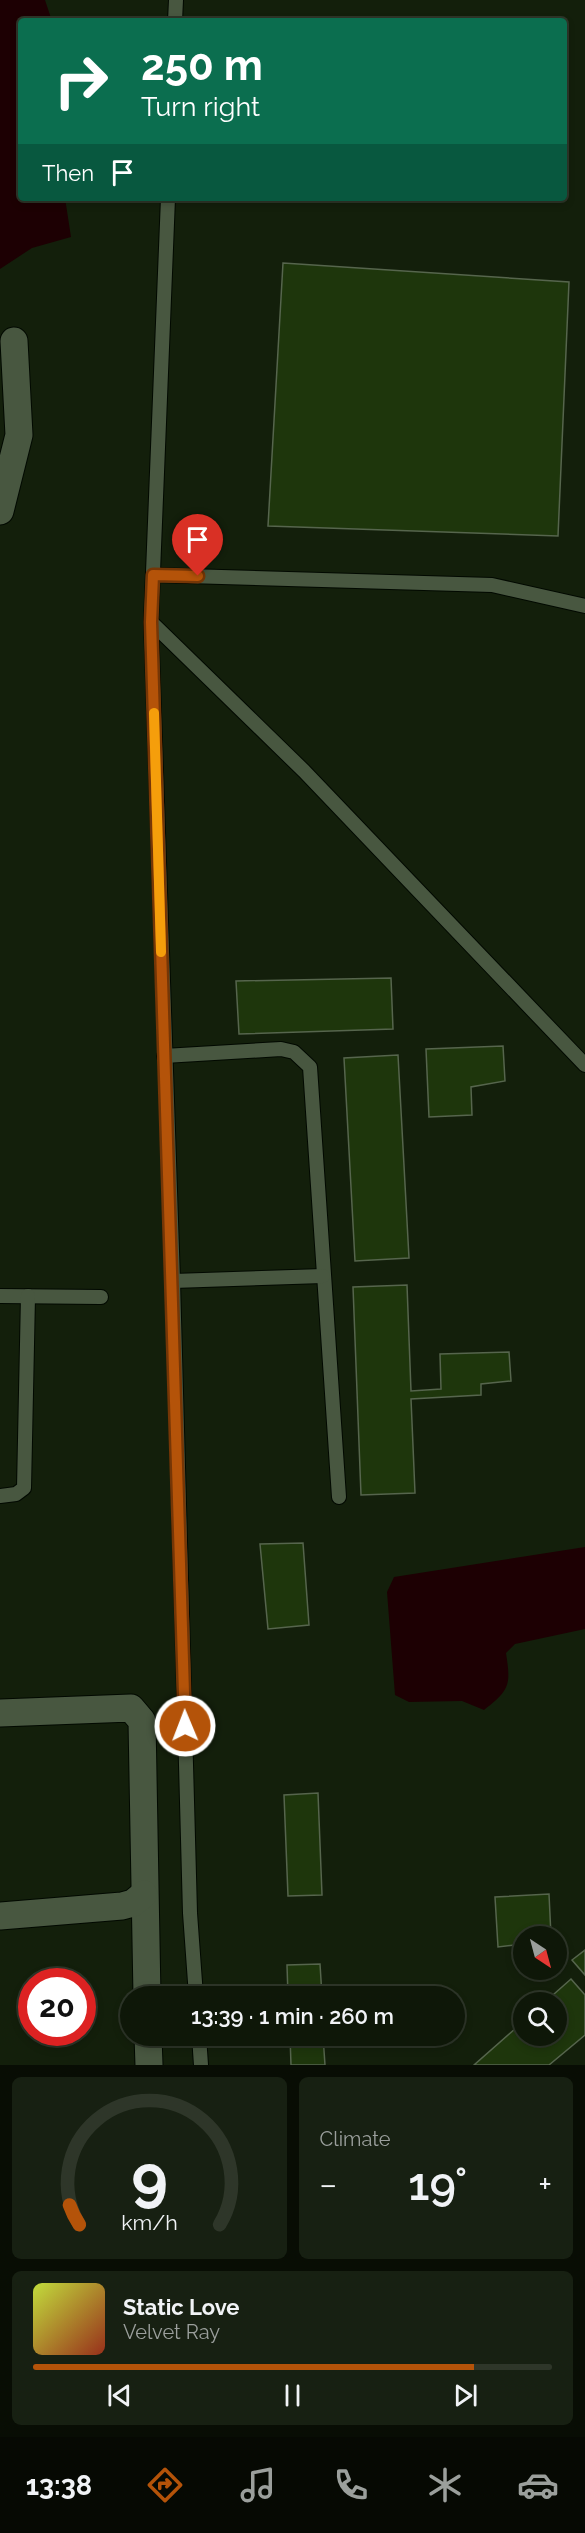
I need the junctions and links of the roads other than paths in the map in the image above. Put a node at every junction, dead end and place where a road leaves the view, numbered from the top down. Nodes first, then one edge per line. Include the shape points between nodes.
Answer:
1 (176, 0) edge
2 (175, 18) edge
3 (168, 201) edge
4 (14, 341) dead end
5 (0, 511) edge
6 (153, 575) junction
7 (585, 606) edge
8 (151, 622) junction
9 (164, 1056) junction
10 (585, 1065) edge
11 (323, 1276) junction
12 (173, 1281) junction
13 (0, 1296) edge
14 (28, 1296) junction
15 (101, 1297) dead end
16 (0, 1496) edge
17 (339, 1497) dead end
18 (0, 1713) edge
19 (144, 1894) junction
20 (0, 1916) edge
21 (147, 1986) edge
22 (195, 1986) edge
23 (148, 2046) edge
24 (200, 2046) edge
25 (149, 2065) edge
26 (201, 2065) edge

1 - 2 lane
3 - 6 lane
4 - 5 street via 19,435
6 - 7 lane via 492,585
6 - 8 lane
8 - 9 lane
8 - 10 lane via 304,771
9 - 11 lane via 282,1048 294,1052 310,1067
9 - 12 lane
11 - 12 lane
11 - 17 lane
12 - 22 lane
13 - 14 lane
14 - 15 lane
14 - 16 lane via 24,1488 16,1494
18 - 19 street via 131,1708 142,1721
19 - 20 street via 122,1906
19 - 21 street
23 - 25 street
24 - 26 lane

